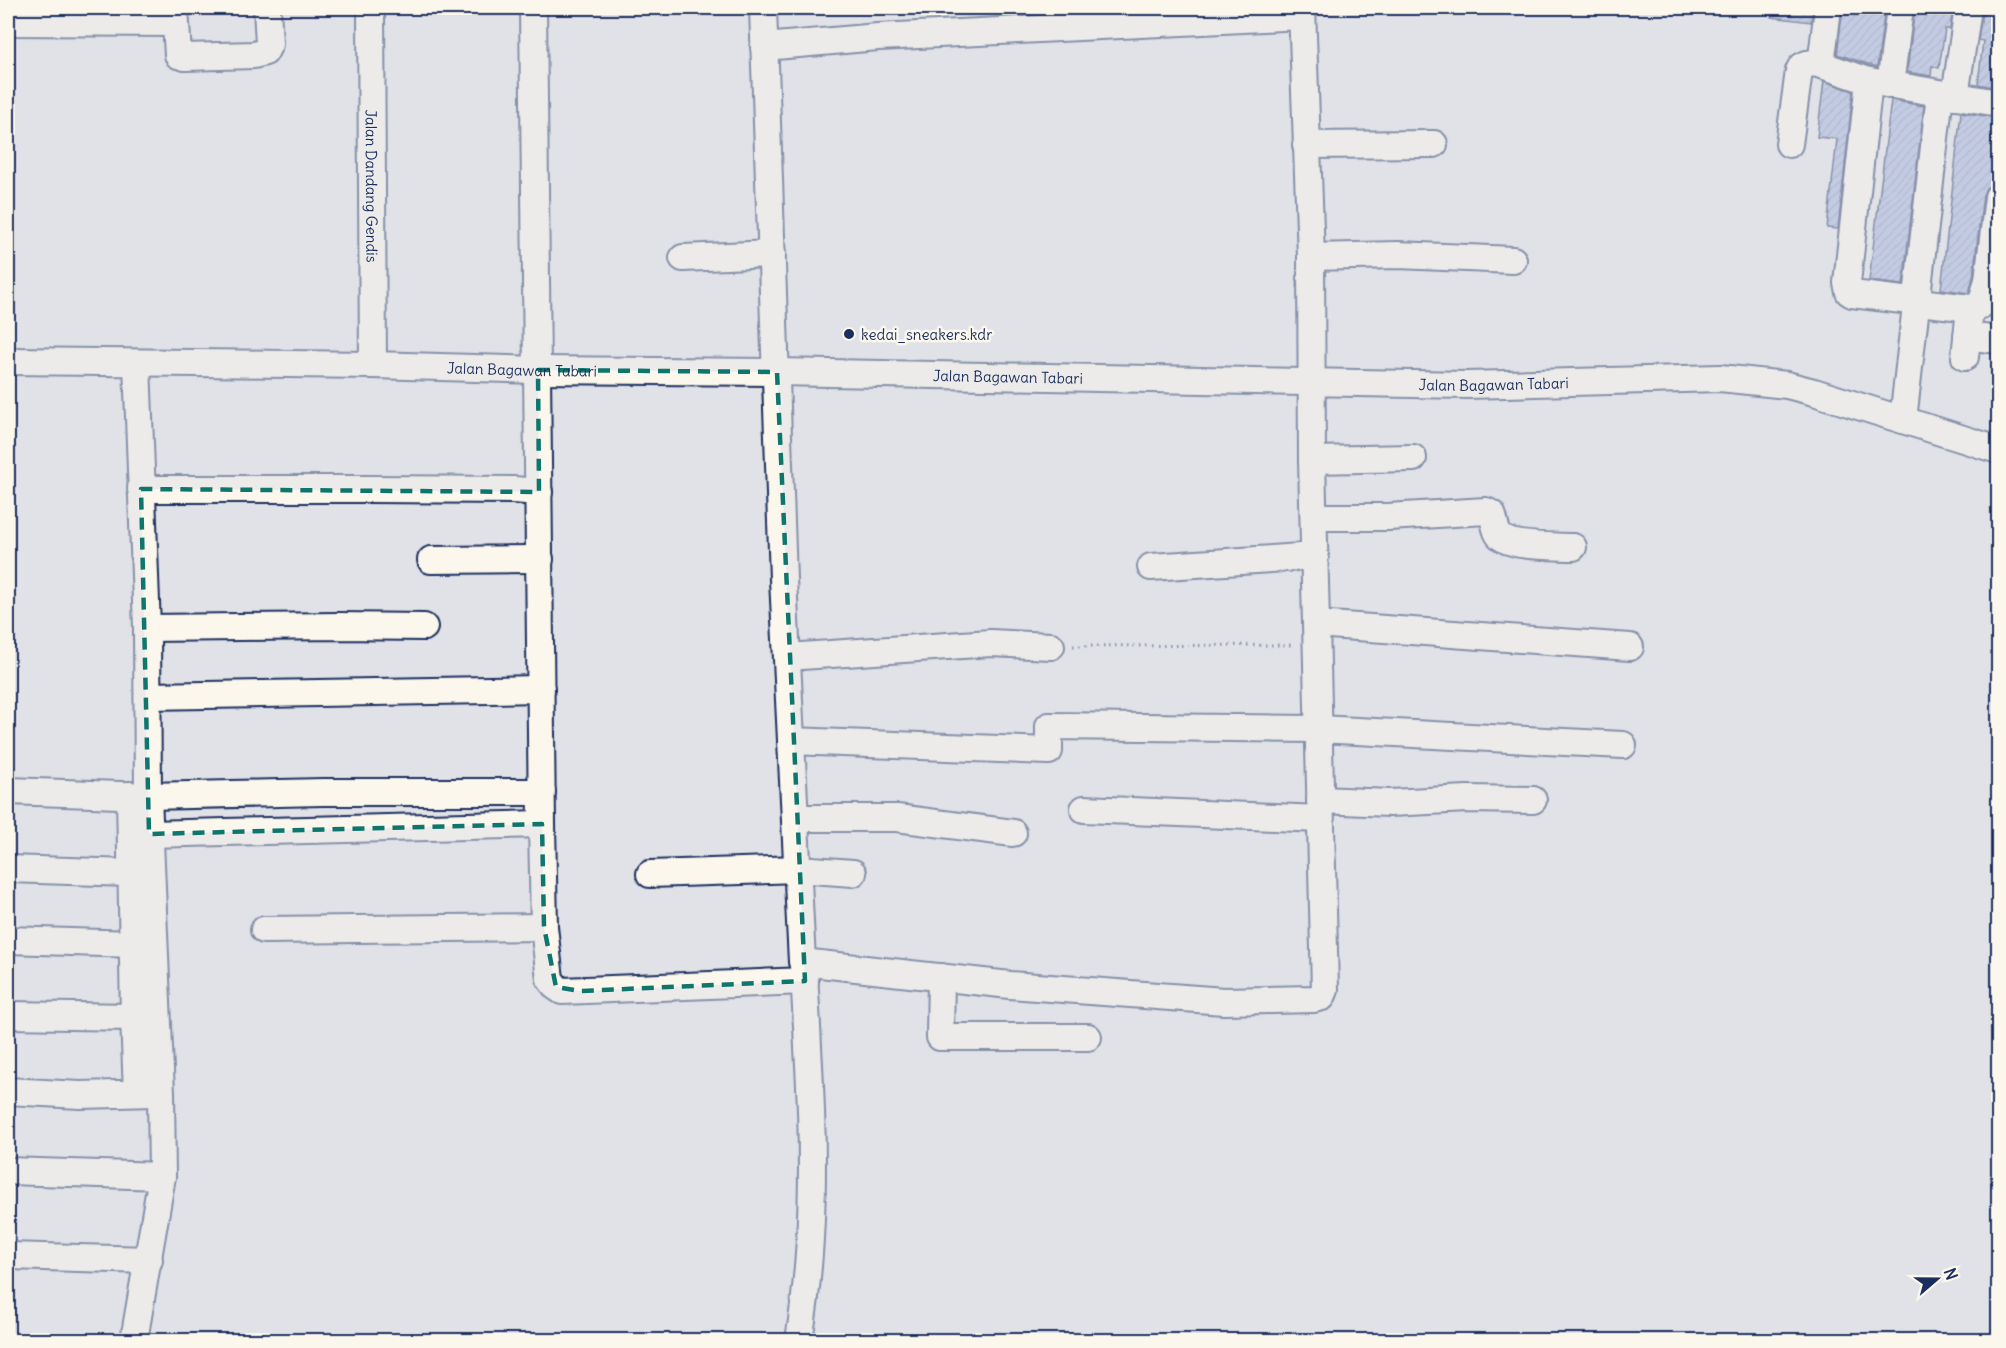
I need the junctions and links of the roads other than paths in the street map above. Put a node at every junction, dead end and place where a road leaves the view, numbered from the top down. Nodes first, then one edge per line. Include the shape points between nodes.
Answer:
1 (267, 8) edge
2 (371, 8) edge
3 (533, 8) edge
4 (763, 8) edge
5 (1828, 8) edge
6 (1899, 8) edge
7 (1968, 8) edge
8 (1302, 12) edge
9 (175, 15) edge
10 (8, 22) edge
11 (764, 47) junction
12 (1821, 65) junction
13 (1879, 83) junction
14 (1948, 95) junction
15 (1998, 103) edge
16 (1434, 144) dead end
17 (1789, 144) dead end
18 (1306, 145) junction
19 (1998, 204) edge
20 (772, 254) junction
21 (1311, 256) junction
22 (683, 258) dead end
23 (1513, 260) dead end
24 (1993, 281) edge
25 (1917, 301) junction
26 (1970, 308) junction
27 (1998, 340) edge
28 (8, 361) edge
29 (137, 363) junction
30 (373, 365) junction
31 (538, 370) junction
32 (777, 372) junction
33 (1312, 383) junction
34 (1903, 420) junction
35 (1998, 450) edge
36 (1413, 459) dead end
37 (1312, 460) junction
38 (141, 489) junction
39 (539, 492) junction
40 (1314, 518) junction
41 (1573, 547) dead end
42 (1315, 556) junction
43 (540, 559) junction
44 (431, 560) dead end
45 (1151, 567) dead end
46 (424, 627) dead end
47 (147, 628) junction
48 (1317, 634) junction
49 (1051, 646) road end
50 (1630, 647) dead end
51 (788, 657) junction
52 (541, 689) junction
53 (148, 696) junction
54 (1319, 729) junction
55 (791, 741) junction
56 (1623, 745) dead end
57 (8, 791) edge
58 (542, 792) junction
59 (139, 796) junction
60 (1533, 800) dead end
61 (1084, 809) dead end
62 (1320, 810) junction
63 (795, 818) junction
64 (542, 824) junction
65 (1013, 833) dead end
66 (149, 834) junction
67 (8, 869) edge
68 (798, 869) junction
69 (130, 873) junction
70 (853, 873) dead end
71 (650, 874) dead end
72 (544, 927) junction
73 (264, 930) dead end
74 (8, 940) edge
75 (134, 944) junction
76 (803, 971) junction
77 (941, 977) junction
78 (8, 1016) edge
79 (134, 1017) junction
80 (1088, 1037) dead end
81 (8, 1091) edge
82 (149, 1093) junction
83 (8, 1171) edge
84 (162, 1176) junction
85 (8, 1256) edge
86 (149, 1260) junction
87 (134, 1341) edge
88 (800, 1341) edge

1 - 9 street via 269,44 265,52 254,55 178,55
2 - 30 street, Jalan Dandang Gendis
3 - 31 street
4 - 11 street
5 - 12 street
6 - 13 street
7 - 14 street
8 - 11 street
8 - 18 street
9 - 10 street
11 - 20 street
12 - 13 street
12 - 17 street via 1800,67
13 - 14 street
13 - 25 street via 1847,286 1852,294
14 - 15 street
14 - 25 street
16 - 18 street
18 - 21 street
19 - 24 street
20 - 22 street
20 - 32 street
21 - 23 street
21 - 33 street
24 - 26 street via 1981,305
25 - 26 street
25 - 34 street
26 - 27 street via 1966,347
28 - 29 street, Jalan Bagawan Tabari
29 - 30 street, Jalan Bagawan Tabari
29 - 38 street
30 - 31 street, Jalan Bagawan Tabari
31 - 32 street, Jalan Bagawan Tabari
31 - 39 street
32 - 33 street, Jalan Bagawan Tabari
32 - 51 street
33 - 34 street, Jalan Bagawan Tabari via 1467,385 1720,378 1787,385
33 - 37 street
34 - 35 street, Jalan Bagawan Tabari
36 - 37 street
37 - 40 street
38 - 39 street
38 - 47 street
39 - 43 street
40 - 41 street via 1486,511 1492,514 1497,534 1504,539
40 - 42 street
42 - 45 street
42 - 48 street
43 - 44 street
43 - 52 street
46 - 47 street
47 - 53 street
48 - 50 street
48 - 54 street
49 - 51 street via 992,643
51 - 55 street
52 - 53 street
52 - 58 street
53 - 59 street
54 - 55 street via 1049,726 1049,751
54 - 56 street
54 - 62 street
55 - 63 street
57 - 59 street
58 - 59 street
58 - 64 street
59 - 66 street
59 - 69 street
60 - 62 street via 1467,799
61 - 62 street
62 - 77 street via 1325,990 1322,997 1224,1001
63 - 65 street via 897,819
63 - 68 street
64 - 66 street
64 - 72 street
66 - 82 street
67 - 69 street
68 - 70 street
68 - 71 street
68 - 76 street
69 - 75 street
72 - 73 street
72 - 76 street via 550,979 562,991
74 - 75 street
75 - 79 street
76 - 77 street
76 - 88 street via 812,1234
77 - 80 street via 940,1037
78 - 79 street
79 - 82 street
81 - 82 street
82 - 84 street
83 - 84 street
84 - 86 street
85 - 86 street
86 - 87 street

